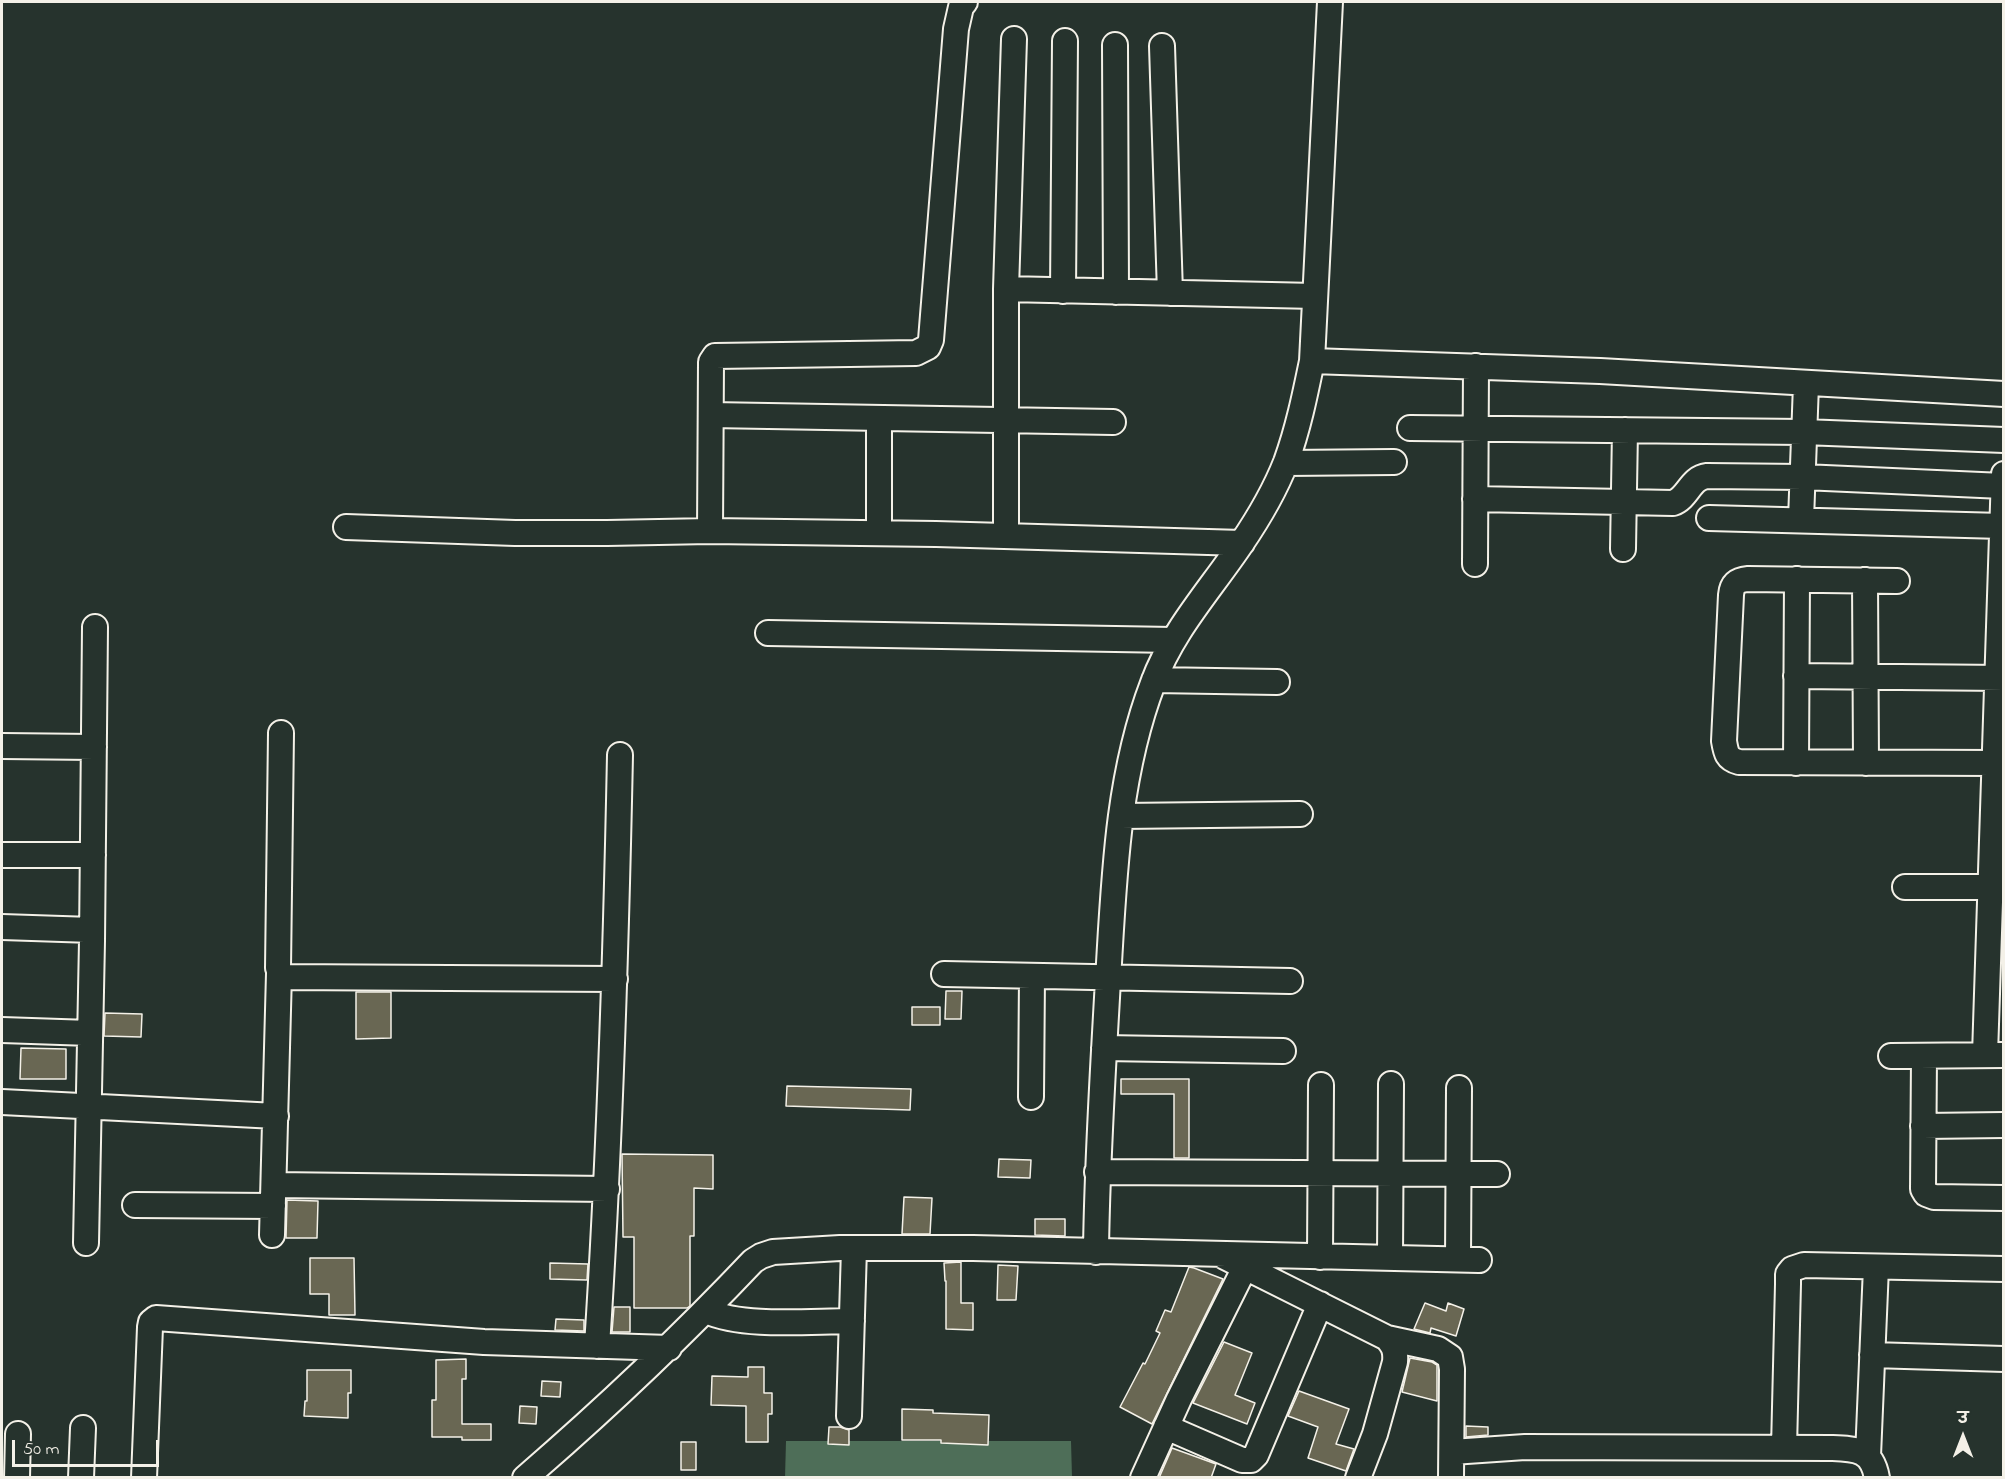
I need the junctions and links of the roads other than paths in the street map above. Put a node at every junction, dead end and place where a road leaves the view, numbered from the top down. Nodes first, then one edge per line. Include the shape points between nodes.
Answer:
1 (965, 2) edge
2 (1330, 2) edge
3 (1014, 39) dead end
4 (1065, 41) dead end
5 (1115, 45) dead end
6 (1162, 46) dead end
7 (1006, 289) junction
8 (1063, 291) junction
9 (1116, 292) junction
10 (1170, 293) junction
11 (1315, 296) junction
12 (1312, 362) junction
13 (1476, 366) junction
14 (1806, 384) junction
15 (2004, 394) edge
16 (711, 415) junction
17 (879, 418) junction
18 (1007, 420) junction
19 (1113, 422) dead end
20 (1410, 428) dead end
21 (1475, 428) junction
22 (1625, 430) junction
23 (1804, 432) junction
24 (2004, 440) edge
25 (1394, 462) dead end
26 (1286, 463) junction
27 (2004, 474) edge
28 (1803, 477) junction
29 (2003, 486) edge
30 (1475, 499) junction
31 (1624, 502) junction
32 (1709, 518) dead end
33 (1801, 520) junction
34 (2002, 526) junction
35 (346, 527) dead end
36 (710, 531) junction
37 (879, 534) junction
38 (1006, 536) junction
39 (1242, 543) junction
40 (1623, 549) dead end
41 (1475, 564) dead end
42 (1797, 579) junction
43 (1865, 580) junction
44 (1897, 581) dead end
45 (95, 627) dead end
46 (768, 633) dead end
47 (1173, 639) junction
48 (1796, 676) junction
49 (1865, 678) junction
50 (2000, 678) edge
51 (1154, 680) junction
52 (1277, 682) dead end
53 (281, 733) dead end
54 (2, 746) edge
55 (94, 747) junction
56 (620, 755) dead end
57 (1796, 764) junction
58 (1866, 764) junction
59 (1995, 764) junction
60 (1300, 814) dead end
61 (1121, 816) junction
62 (2, 855) edge
63 (93, 855) junction
64 (1905, 887) dead end
65 (1991, 887) junction
66 (2, 927) edge
67 (92, 930) junction
68 (279, 973) junction
69 (945, 974) dead end
70 (1032, 976) junction
71 (1108, 977) junction
72 (615, 979) junction
73 (1290, 981) dead end
74 (2, 1030) edge
75 (90, 1033) junction
76 (1104, 1048) junction
77 (1283, 1051) dead end
78 (1994, 1055) edge
79 (1891, 1056) dead end
80 (1924, 1056) junction
81 (1391, 1084) dead end
82 (1321, 1085) dead end
83 (1459, 1088) dead end
84 (1031, 1097) dead end
85 (2, 1102) edge
86 (89, 1106) junction
87 (276, 1116) junction
88 (2004, 1125) edge
89 (1923, 1126) junction
90 (1097, 1172) junction
91 (1321, 1174) junction
92 (1390, 1174) junction
93 (1459, 1174) junction
94 (1497, 1174) dead end
95 (607, 1189) junction
96 (273, 1196) junction
97 (2004, 1198) edge
98 (135, 1205) dead end
99 (272, 1235) dead end
100 (86, 1243) dead end
101 (854, 1248) junction
102 (1096, 1252) junction
103 (1220, 1255) junction
104 (1320, 1257) junction
105 (1390, 1258) junction
106 (1245, 1267) junction
107 (1876, 1267) junction
108 (2004, 1269) edge
109 (1320, 1304) junction
110 (706, 1311) junction
111 (852, 1321) junction
112 (1387, 1338) junction
113 (597, 1346) junction
114 (669, 1348) junction
115 (1872, 1355) junction
116 (2004, 1359) edge
117 (849, 1416) dead end
118 (1166, 1427) junction
119 (83, 1428) dead end
120 (18, 1434) dead end
121 (1784, 1448) junction
122 (1452, 1452) junction
123 (1872, 1467) edge
124 (17, 1478) edge
125 (81, 1478) edge
126 (144, 1478) edge
127 (525, 1478) edge
128 (1143, 1478) edge
129 (1358, 1478) edge
130 (1451, 1478) edge

1 - 16 street via 956,29 943,212 928,347 916,353 715,356 711,362
2 - 11 street
3 - 7 street
4 - 8 street
5 - 9 street
6 - 10 street
7 - 8 street
7 - 18 street
8 - 9 street
9 - 10 street
10 - 11 street
11 - 12 street
12 - 13 street
12 - 26 street
13 - 14 street
13 - 21 street
14 - 15 street
14 - 23 street
16 - 17 street
16 - 36 street
17 - 18 street
17 - 37 street
18 - 19 street
18 - 38 street
20 - 21 street
21 - 22 street
21 - 30 street
22 - 23 street
22 - 31 street
23 - 24 street
23 - 28 street
25 - 26 street
26 - 39 street
27 - 29 street
28 - 29 street
28 - 31 street via 1701,477 1676,502
28 - 33 street
29 - 34 street
30 - 31 street
30 - 41 street
31 - 40 street
32 - 33 street
33 - 34 street
34 - 50 street
35 - 36 street via 526,533
36 - 37 street
37 - 38 street
38 - 39 street
39 - 47 street
42 - 43 street
42 - 48 street
42 - 57 street via 1748,579 1734,584 1724,741 1731,760
43 - 44 street
43 - 49 street
45 - 55 street
46 - 47 street
47 - 51 street
48 - 49 street
48 - 57 street
49 - 50 street
49 - 58 street
50 - 59 street
51 - 52 street
51 - 61 street via 1132,751
53 - 68 street
54 - 55 street
55 - 63 street
56 - 72 street
57 - 58 street
58 - 59 street
59 - 65 street
60 - 61 street
61 - 71 street
62 - 63 street
63 - 67 street
64 - 65 street
65 - 78 street
66 - 67 street
67 - 75 street
68 - 72 street via 286,978
68 - 87 street
69 - 70 street
70 - 71 street
70 - 84 street
71 - 73 street
71 - 76 street
72 - 95 street
74 - 75 street
75 - 86 street
76 - 77 street
76 - 90 street
78 - 80 street
79 - 80 street
80 - 89 street
81 - 92 street
82 - 91 street
83 - 93 street
85 - 86 street
86 - 87 street
86 - 100 street
87 - 96 street
88 - 89 street
89 - 97 street via 1922,1180 1926,1194
90 - 91 street
90 - 102 street
91 - 92 street
91 - 104 street
92 - 93 street
92 - 105 street
93 - 94 street
93 - 105 street via 1469,1260
95 - 96 street
95 - 113 street
96 - 98 street
96 - 99 street
101 - 102 street
101 - 110 street via 772,1252 761,1256
101 - 111 street
102 - 103 street
103 - 104 street
103 - 106 street
104 - 105 street
106 - 109 street
106 - 118 street
107 - 108 street
107 - 115 street
107 - 121 street via 1804,1265 1788,1274
109 - 112 street
109 - 118 street via 1251,1460 1242,1460
110 - 111 street via 756,1321
110 - 114 street
111 - 117 street
112 - 122 street via 1438,1349 1450,1357
112 - 129 street via 1394,1346 1395,1362
113 - 114 street
113 - 126 street via 484,1342 156,1318 150,1327
114 - 127 street
115 - 116 street
115 - 123 street
118 - 128 street
119 - 125 street
120 - 124 street
121 - 122 street via 1525,1447
121 - 123 street via 1855,1449
122 - 130 street

